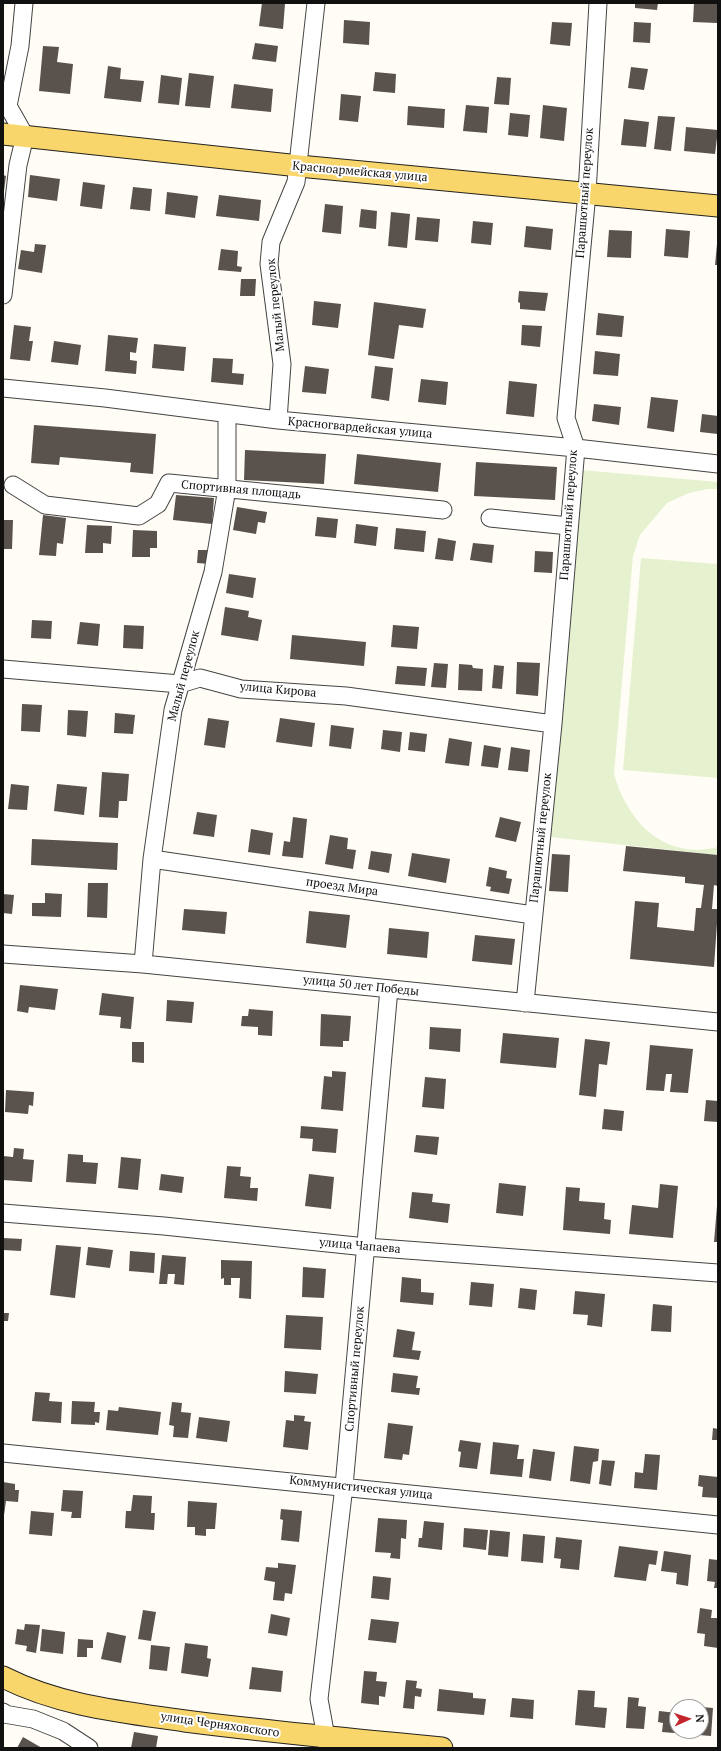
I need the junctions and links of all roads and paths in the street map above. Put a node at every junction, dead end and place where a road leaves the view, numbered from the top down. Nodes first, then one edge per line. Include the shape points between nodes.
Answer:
1 (24, 3) edge
2 (316, 3) edge
3 (598, 3) edge
4 (3, 134) edge
5 (25, 136) junction
6 (299, 166) junction
7 (587, 193) junction
8 (718, 206) edge
9 (3, 295) edge
10 (3, 388) edge
11 (227, 414) junction
12 (278, 420) junction
13 (576, 448) junction
14 (718, 464) edge
15 (13, 485) dead end
16 (227, 488) junction
17 (443, 510) dead end
18 (490, 518) dead end
19 (570, 526) junction
20 (3, 669) edge
21 (180, 684) junction
22 (553, 724) junction
23 (152, 859) junction
24 (533, 915) junction
25 (3, 954) edge
26 (143, 964) junction
27 (389, 989) junction
28 (525, 1004) junction
29 (718, 1022) edge
30 (3, 1212) edge
31 (366, 1247) junction
32 (718, 1273) edge
33 (3, 1453) edge
34 (344, 1486) junction
35 (718, 1525) edge
36 (3, 1677) edge
37 (3, 1714) edge
38 (327, 1743) edge
39 (89, 1748) edge
40 (442, 1748) edge

1 - 5 street via 20,46 8,106
2 - 6 street, Малый переулок
3 - 7 street, Парашютный переулок
4 - 5 main road, Красноармейская улица
5 - 6 main road, Красноармейская улица
5 - 9 street via 18,165
6 - 7 main road, Красноармейская улица
6 - 12 street, Малый переулок via 296,182 270,242 269,264 282,364
7 - 8 main road, Красноармейская улица
7 - 13 street, Парашютный переулок via 566,418
10 - 11 street, Красногвардейская улица
11 - 12 street, Красногвардейская улица
11 - 16 street, Малый переулок
12 - 13 street, Красногвардейская улица
13 - 14 street, Красногвардейская улица
13 - 19 street, Парашютный переулок
15 - 16 street, Спортивная площадь via 45,505 139,516 158,504 169,483
16 - 17 street, Спортивная площадь
16 - 21 street, Малый переулок via 213,572
18 - 19 street
19 - 22 street, Парашютный переулок
20 - 21 street, улица Кирова
21 - 22 street, улица Кирова via 200,678 241,689 346,696
21 - 23 street, Малый переулок via 173,710
22 - 24 street, Парашютный переулок
23 - 24 street, проезд Мира
23 - 26 street, Малый переулок
24 - 28 street, Парашютный переулок
25 - 26 street, улица 50 лет Победы
26 - 27 street, улица 50 лет Победы
27 - 28 street, улица 50 лет Победы
27 - 31 street, Спортивный переулок
28 - 29 street, улица 50 лет Победы
30 - 31 street, улица Чапаева
31 - 32 street, улица Чапаева
31 - 34 street, Спортивный переулок
33 - 34 street, Коммунистическая улица
34 - 35 street, Коммунистическая улица
34 - 38 street, Спортивный переулок via 319,1699
36 - 38 main road, улица Черняховского via 44,1694 96,1708 278,1733
37 - 39 street via 33,1719 63,1731
38 - 40 main road, улица Черняховского

